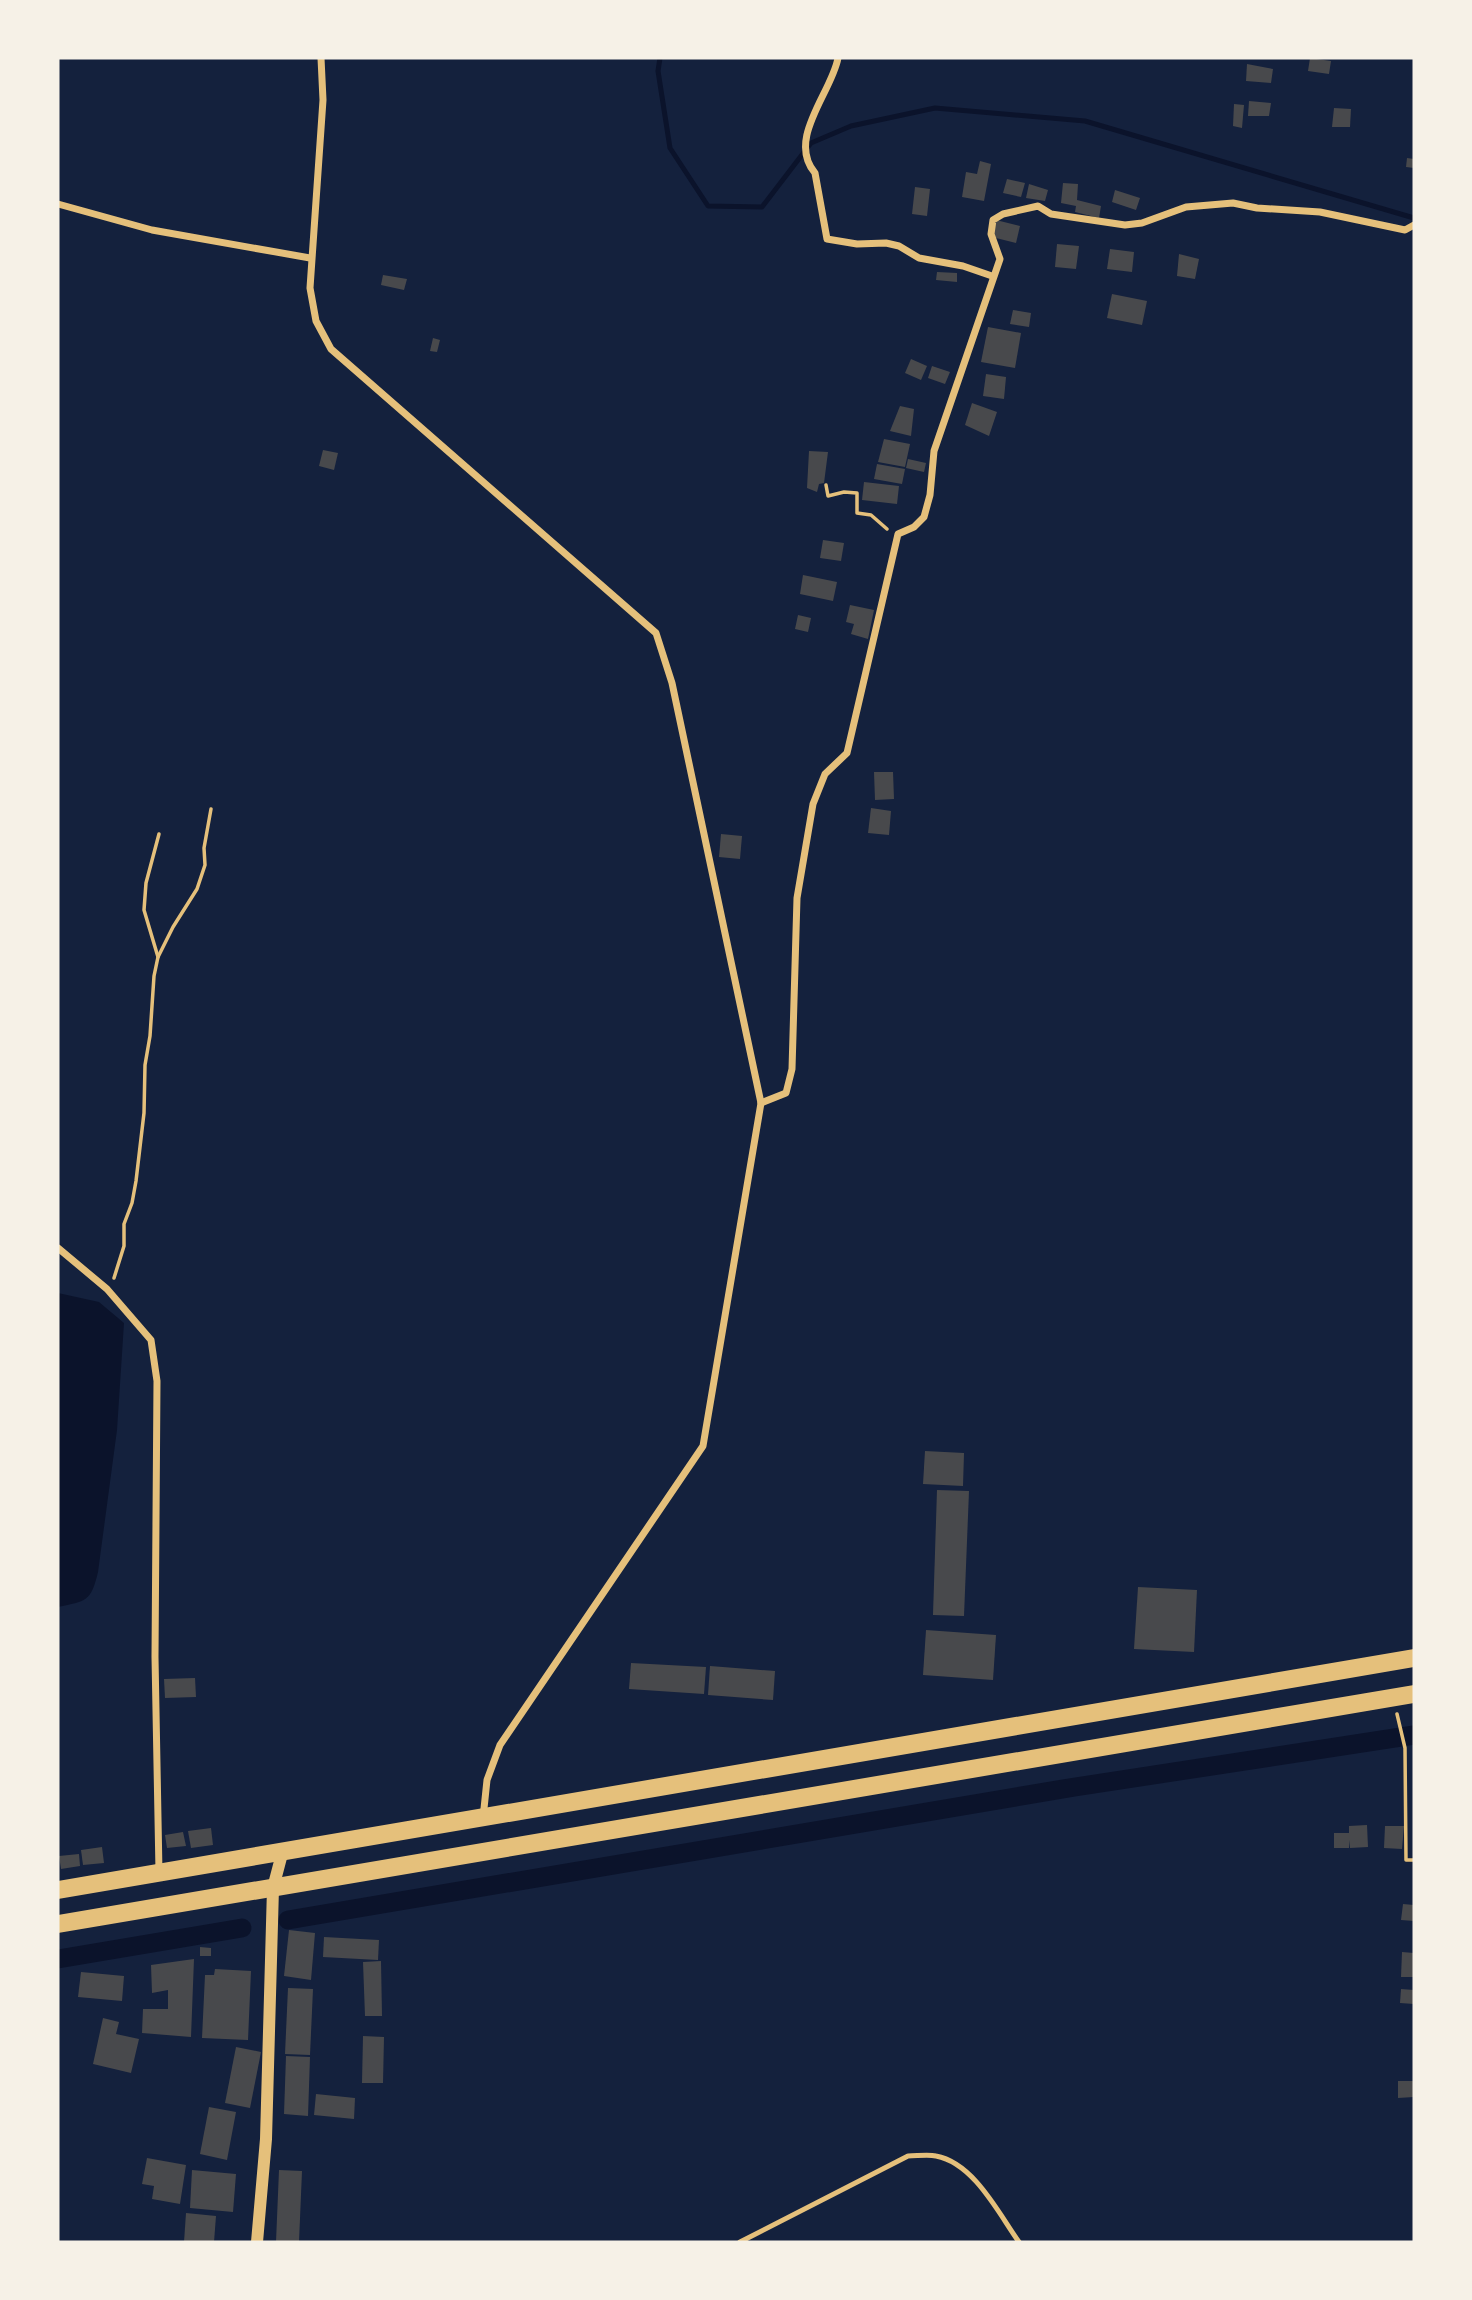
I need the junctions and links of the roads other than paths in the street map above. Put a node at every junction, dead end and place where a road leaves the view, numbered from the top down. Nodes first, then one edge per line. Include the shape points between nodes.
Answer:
1 (321, 58) edge
2 (838, 58) edge
3 (58, 204) edge
4 (1414, 225) edge
5 (310, 258) junction
6 (992, 276) junction
7 (761, 1103) junction
8 (58, 1248) edge
9 (1414, 1658) edge
10 (1414, 1694) edge
11 (482, 1819) junction
12 (283, 1850) junction
13 (159, 1872) junction
14 (274, 1888) junction
15 (58, 1890) edge
16 (58, 1924) edge
17 (257, 2242) edge
18 (740, 2242) edge
19 (1020, 2242) edge

1 - 5 street via 324,100
2 - 6 street via 805,151 815,173 827,239 899,246 919,258
3 - 5 street via 152,230
4 - 6 street via 1405,230 1320,212 1216,202 1142,223 1107,225 1051,214 1038,206 993,219 991,234 1000,259
5 - 7 street via 316,321 331,349 656,634 672,683
6 - 7 street via 934,451 924,517 897,537 847,753 825,774 813,804 797,898 792,1069 786,1093
7 - 11 street via 703,1446 500,1745
8 - 13 street via 107,1289 151,1340 157,1381
9 - 11 highway
10 - 14 highway
11 - 12 highway
12 - 13 highway
12 - 14 street
13 - 15 highway
14 - 16 highway
14 - 17 street via 266,2139
18 - 19 lane via 908,2157 936,2156 958,2165 980,2187

